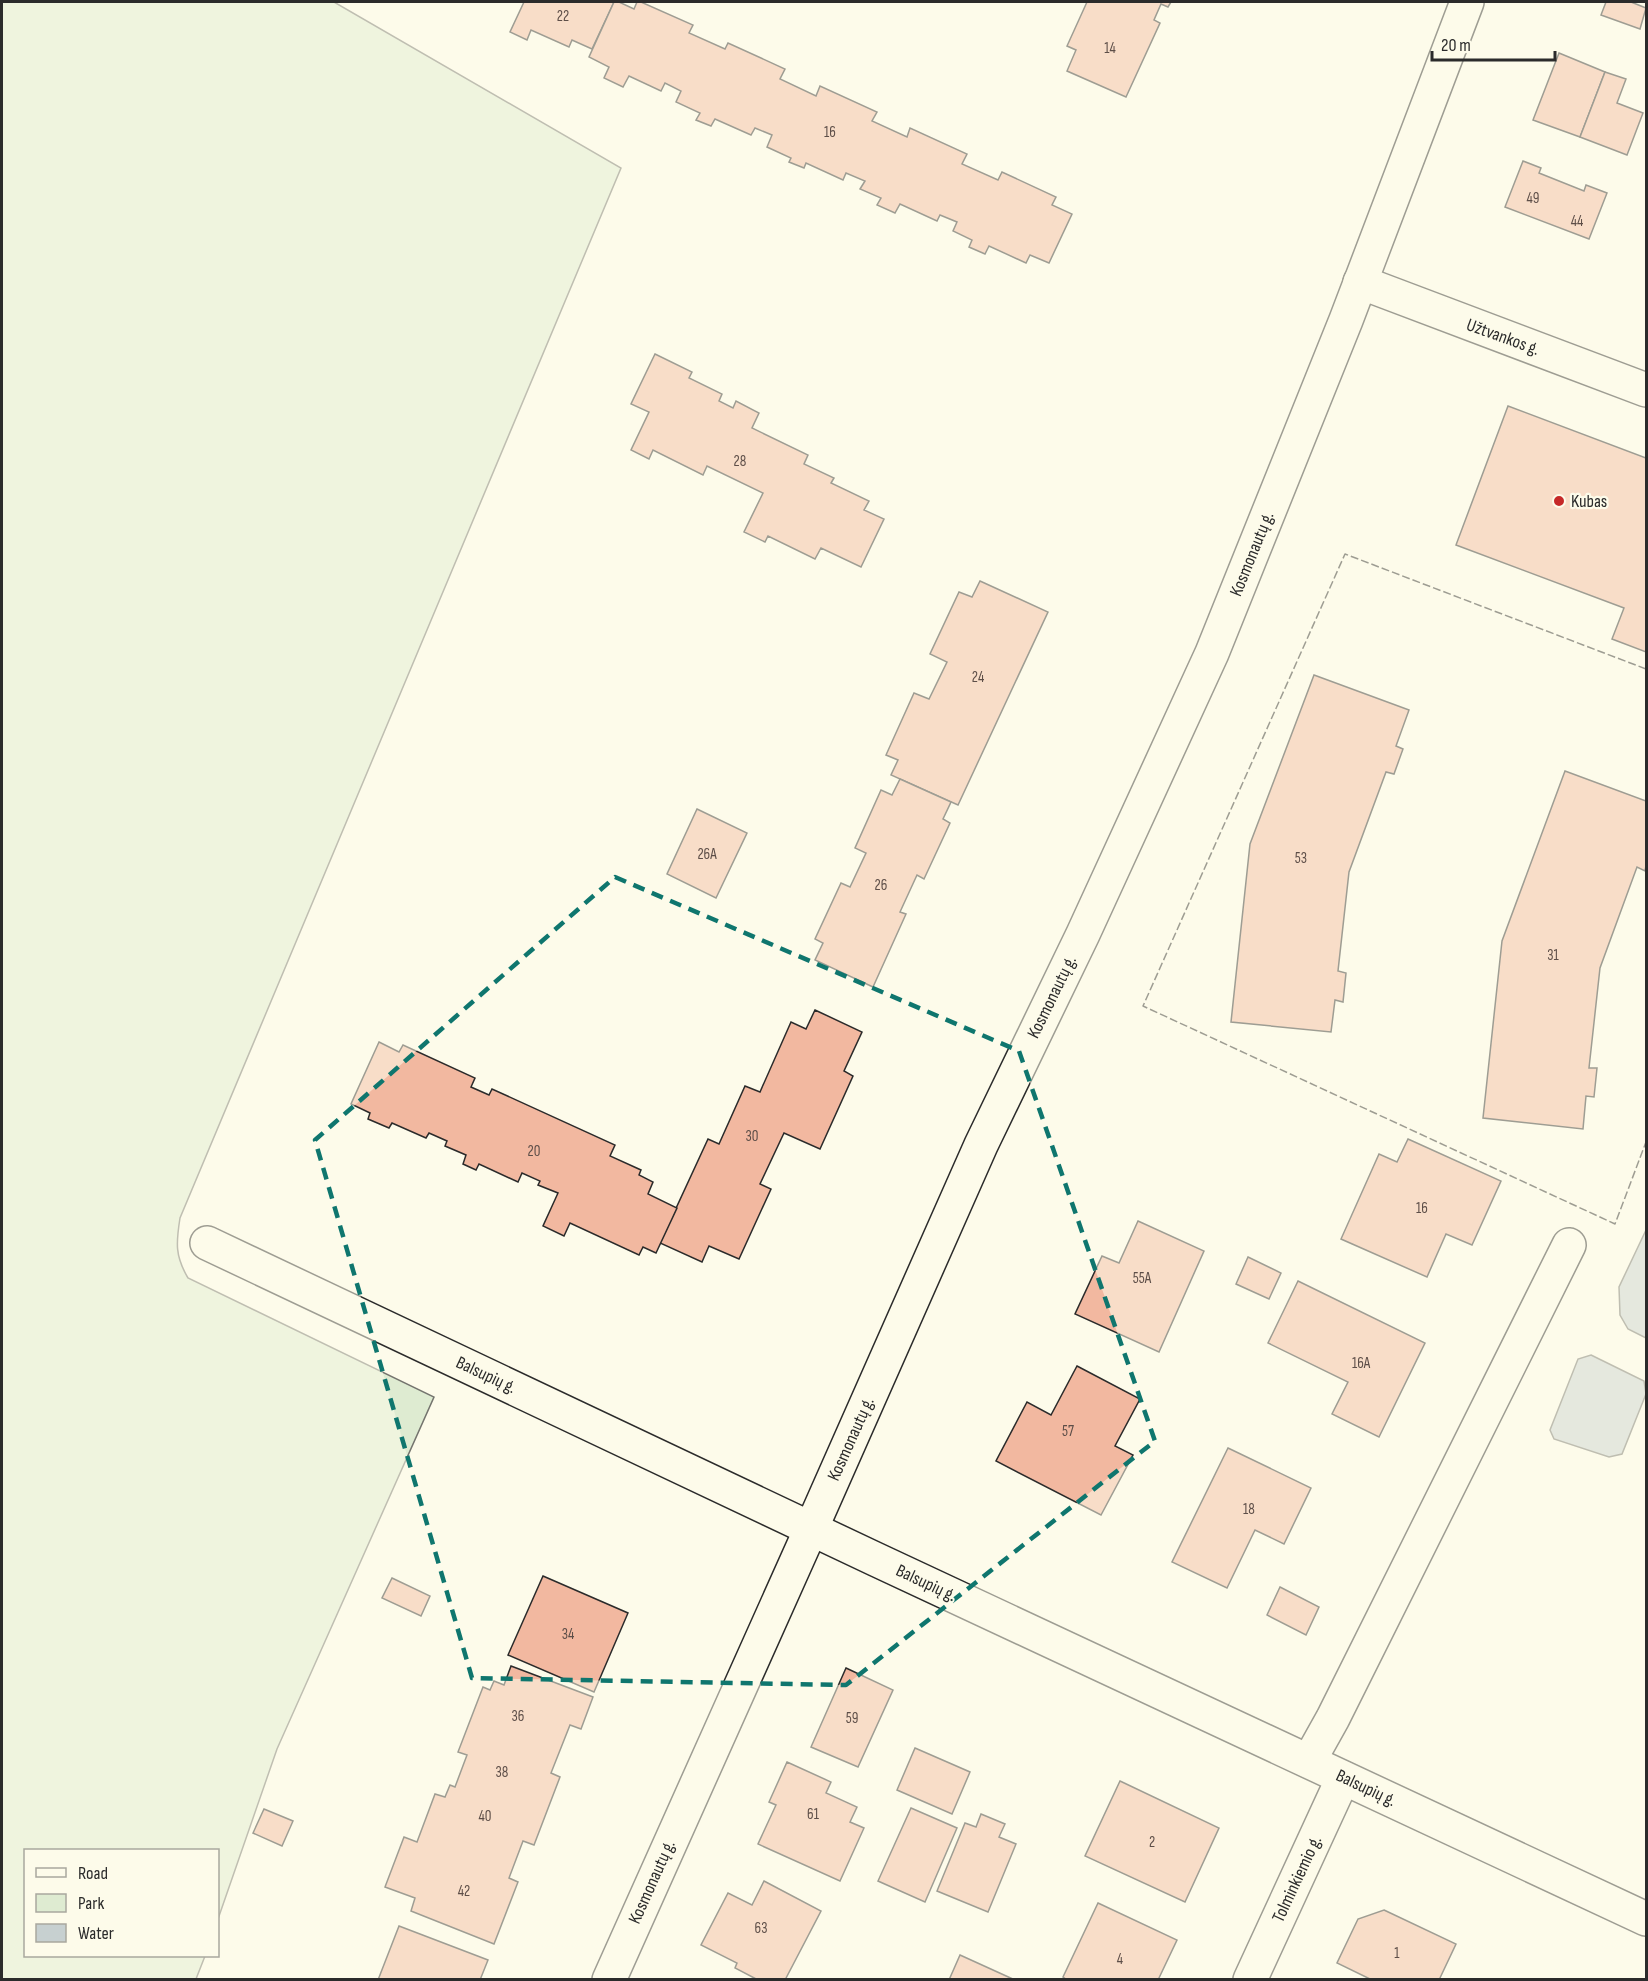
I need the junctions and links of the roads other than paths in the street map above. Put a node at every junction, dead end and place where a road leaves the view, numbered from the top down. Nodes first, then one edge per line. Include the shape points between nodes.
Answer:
1 (1467, 2) edge
2 (1360, 282) junction
3 (1647, 390) edge
4 (207, 1243) dead end
5 (1569, 1245) dead end
6 (811, 1529) junction
7 (1309, 1761) junction
8 (1343, 1778) junction
9 (1647, 1919) edge
10 (609, 1980) edge
11 (1250, 1980) edge

1 - 2 street, Kosmonautų g.
2 - 3 street, Užtvankos g.
2 - 6 street, Kosmonautų g. via 1212,653 981,1145
4 - 6 street, Balsupių g.
5 - 7 street
6 - 7 street, Balsupių g.
6 - 10 street, Kosmonautų g.
7 - 8 street, Balsupių g.
8 - 9 street, Balsupių g.
8 - 11 street, Tolminkiemio g.

